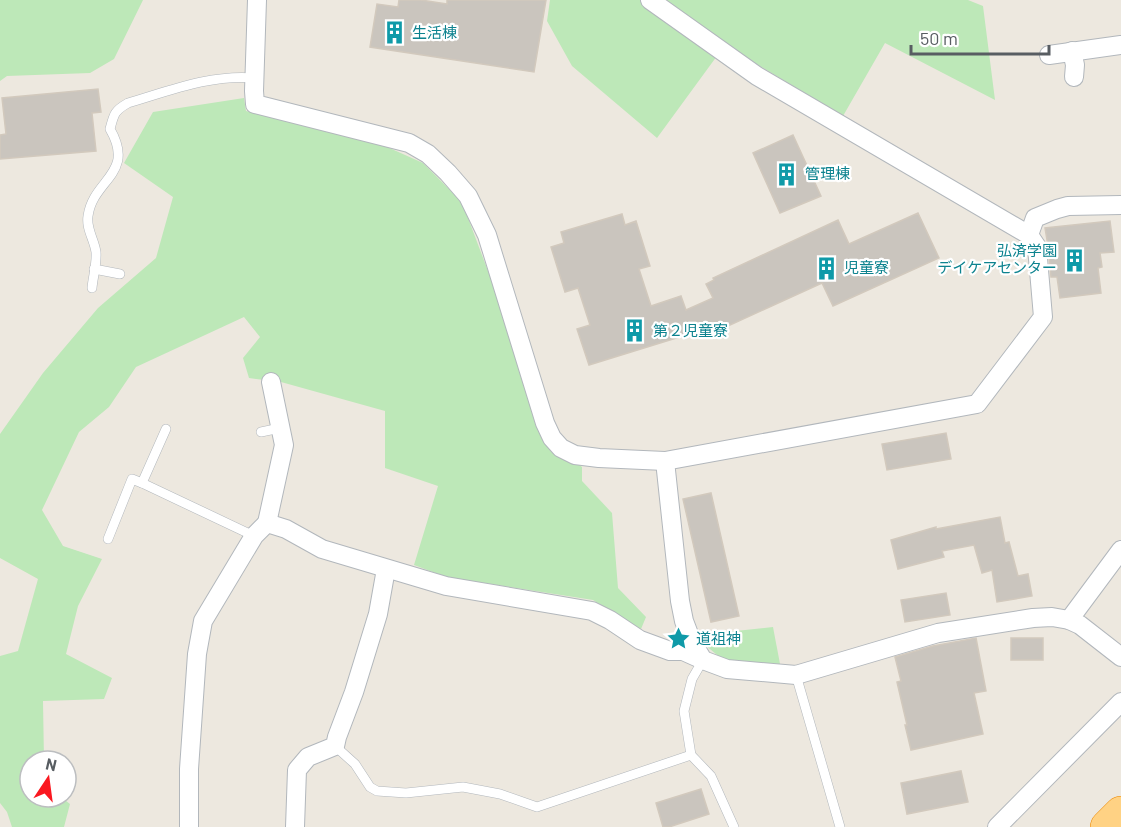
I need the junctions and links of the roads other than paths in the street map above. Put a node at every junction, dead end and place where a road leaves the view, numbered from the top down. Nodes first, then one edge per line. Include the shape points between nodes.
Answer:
1 (257, 0) edge
2 (650, 0) edge
3 (1121, 45) edge
4 (1072, 51) junction
5 (1048, 55) dead end
6 (1074, 77) dead end
7 (255, 78) junction
8 (1121, 206) edge
9 (1029, 235) junction
10 (94, 269) junction
11 (120, 274) dead end
12 (92, 288) dead end
13 (271, 382) dead end
14 (280, 428) junction
15 (166, 429) dead end
16 (261, 432) dead end
17 (666, 461) junction
18 (142, 483) junction
19 (267, 523) junction
20 (254, 536) junction
21 (108, 539) dead end
22 (1121, 550) edge
23 (386, 569) junction
24 (1069, 620) junction
25 (1121, 657) edge
26 (703, 660) junction
27 (796, 675) junction
28 (1121, 702) edge
29 (335, 746) junction
30 (691, 755) junction
31 (1121, 813) edge
32 (189, 827) edge
33 (295, 827) edge
34 (734, 827) edge
35 (840, 827) edge
36 (997, 827) edge
37 (1107, 827) edge

1 - 7 street
2 - 9 street via 757,76
3 - 4 street
4 - 5 street
4 - 6 street
7 - 10 lane via 201,81 117,109 110,129 120,152 115,169 93,200 88,215 96,253
7 - 17 street via 255,104 409,143 428,154 468,196 487,235 544,423 552,438 574,455
8 - 9 street via 1057,209 1035,218
9 - 17 street via 1036,247 1043,317 977,404
10 - 11 lane
10 - 12 lane
13 - 14 street
14 - 16 lane
14 - 19 street via 284,445
15 - 18 lane
17 - 26 street via 680,601 692,642
18 - 20 lane
18 - 21 lane via 132,479
19 - 20 street
19 - 23 street via 322,549
20 - 32 street via 203,621 189,769
22 - 24 street
23 - 26 street via 446,586 592,611 640,640
23 - 29 street via 378,614
24 - 25 street
24 - 27 street via 1033,618 938,633
26 - 27 street via 727,669
26 - 30 lane via 692,679 684,711
27 - 35 lane
28 - 36 street
29 - 30 lane via 377,791 406,794 463,787 537,807
29 - 33 street via 308,757 297,770
30 - 34 lane via 711,776
31 - 37 highway

